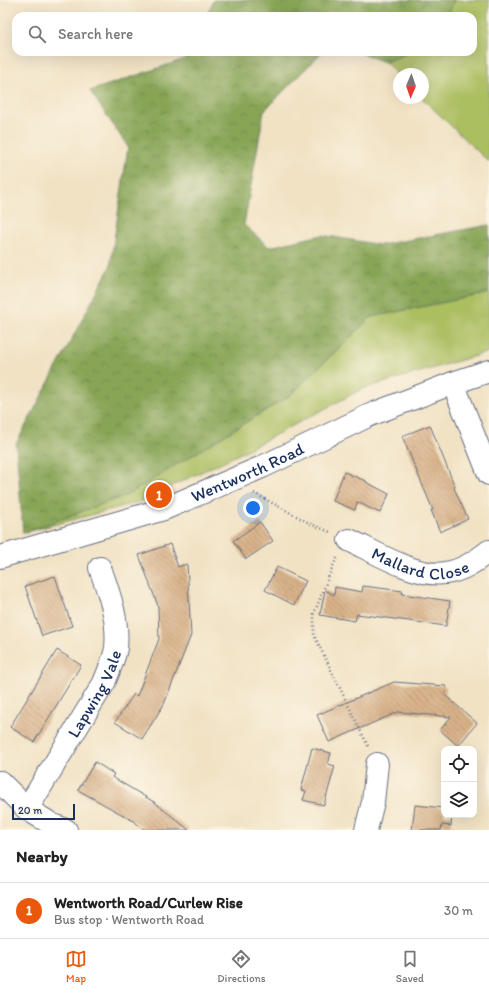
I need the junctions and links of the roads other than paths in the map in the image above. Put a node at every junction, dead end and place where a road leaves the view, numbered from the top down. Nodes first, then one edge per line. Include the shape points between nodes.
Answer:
1 (489, 371) edge
2 (453, 383) junction
3 (489, 474) edge
4 (349, 540) road end
5 (489, 551) edge
6 (0, 557) edge
7 (100, 568) dead end
8 (377, 764) road end
9 (0, 782) edge
10 (27, 809) junction
11 (66, 830) edge
12 (366, 830) edge

1 - 2 street, Wentworth Road
2 - 3 street
2 - 6 street, Wentworth Road via 370,415 262,467 164,508
4 - 5 street, Mallard Close via 408,568 427,573 445,574 462,568
7 - 10 street, Lapwing Vale via 110,596 116,627 116,648 104,683
8 - 12 street via 373,802
9 - 10 street
10 - 11 street

